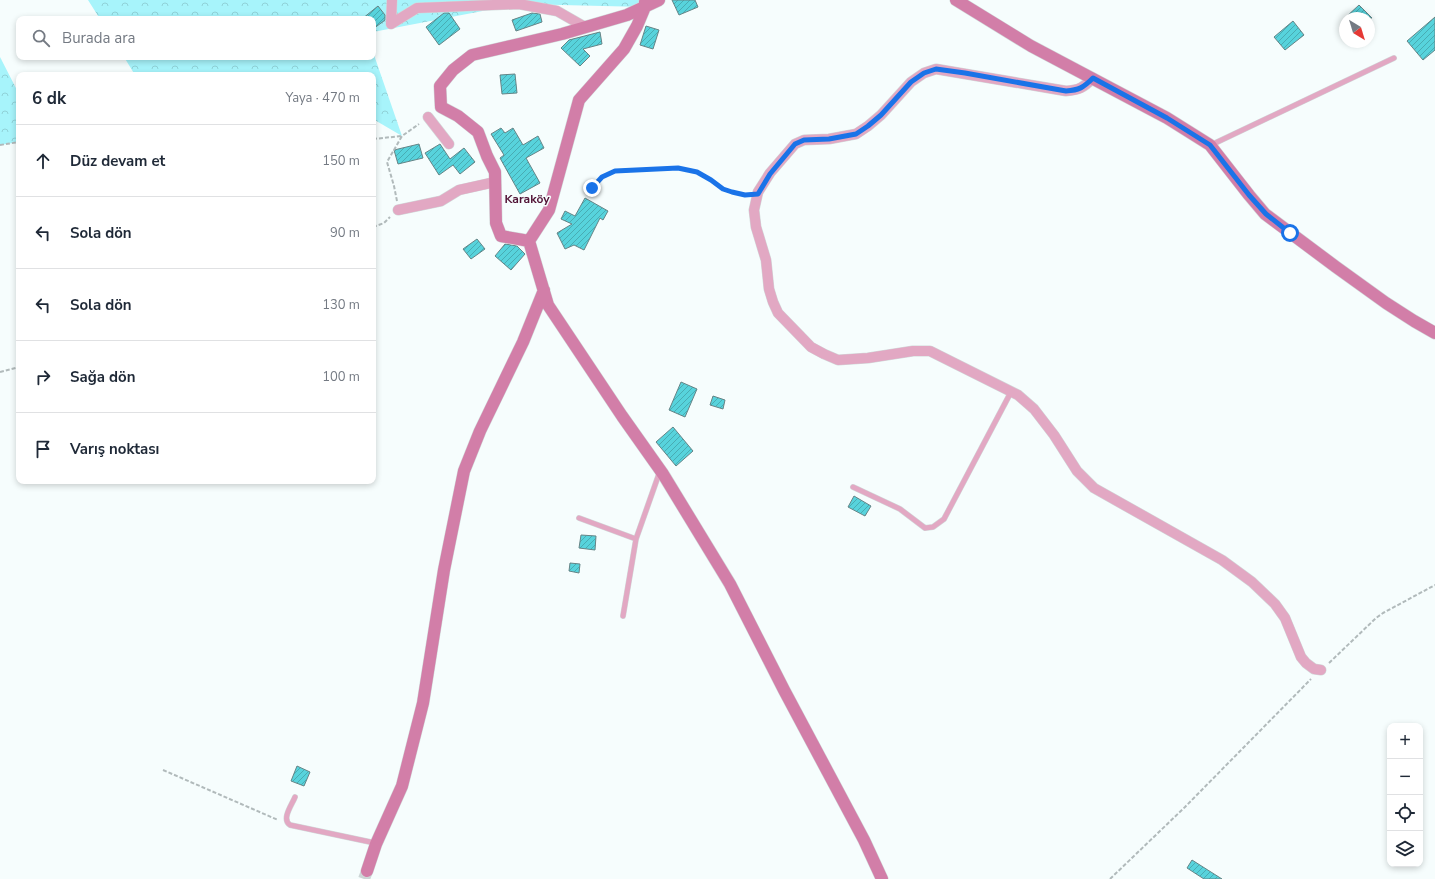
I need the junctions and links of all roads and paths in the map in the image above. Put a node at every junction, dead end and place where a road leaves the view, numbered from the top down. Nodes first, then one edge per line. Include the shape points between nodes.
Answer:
1 (392, 0) edge
2 (659, 0) edge
3 (956, 0) edge
4 (645, 3) edge
5 (585, 27) junction
6 (1394, 58) dead end
7 (1093, 78) junction
8 (428, 117) joint
9 (402, 136) junction
10 (376, 139) edge
11 (16, 142) edge
12 (449, 144) dead end
13 (0, 145) edge
14 (1210, 145) junction
15 (495, 182) junction
16 (592, 188) dead end
17 (758, 194) junction
18 (398, 210) junction
19 (376, 226) edge
20 (530, 241) junction
21 (544, 290) junction
22 (1435, 333) edge
23 (16, 368) edge
24 (0, 372) edge
25 (1010, 392) junction
26 (660, 470) junction
27 (853, 487) dead end
28 (579, 518) dead end
29 (636, 539) junction
30 (1435, 585) edge
31 (623, 616) dead end
32 (1321, 670) junction
33 (163, 770) dead end
34 (295, 797) dead end
35 (287, 823) junction
36 (376, 844) junction
37 (367, 871) tunnel mouth
38 (882, 879) edge
39 (1110, 879) edge

1 - 5 street via 391,24 417,8 519,4 557,11
2 - 4 street
3 - 7 street via 1030,46
4 - 5 street via 627,15
4 - 20 street via 637,26 624,49 579,100 549,210
5 - 15 street via 472,56 453,70 440,86 441,107 458,116 478,132 495,172
6 - 14 lane
7 - 14 street via 1167,118
7 - 17 street via 1085,86 1066,91 944,70 936,69 924,73 911,82 881,115 856,134 804,140 795,144 770,174
8 - 9 path
8 - 12 street
9 - 10 path
9 - 18 path via 386,162
11 - 13 path
14 - 22 street via 1266,214 1380,298
15 - 18 street via 459,190 441,201
15 - 20 street via 496,223 501,236
16 - 17 path via 602,177 615,171 678,168 697,172 732,192
17 - 25 street via 754,210 756,227 766,260 773,302 778,313 811,346 838,360 930,351
18 - 19 path via 384,223
20 - 21 street
21 - 26 street via 548,305 562,328
21 - 36 street via 464,471 444,570 423,703 402,786
23 - 24 path
25 - 27 lane via 944,519 933,527 925,528 900,510
25 - 32 street via 1018,395 1034,410 1077,471 1094,488 1222,560 1252,582 1275,604 1285,618 1306,663 1314,669
26 - 29 lane
26 - 38 street via 730,584
28 - 29 lane
29 - 31 lane
30 - 32 path via 1376,618
32 - 39 path
33 - 35 path
34 - 35 lane via 286,819
35 - 36 lane
36 - 37 street

